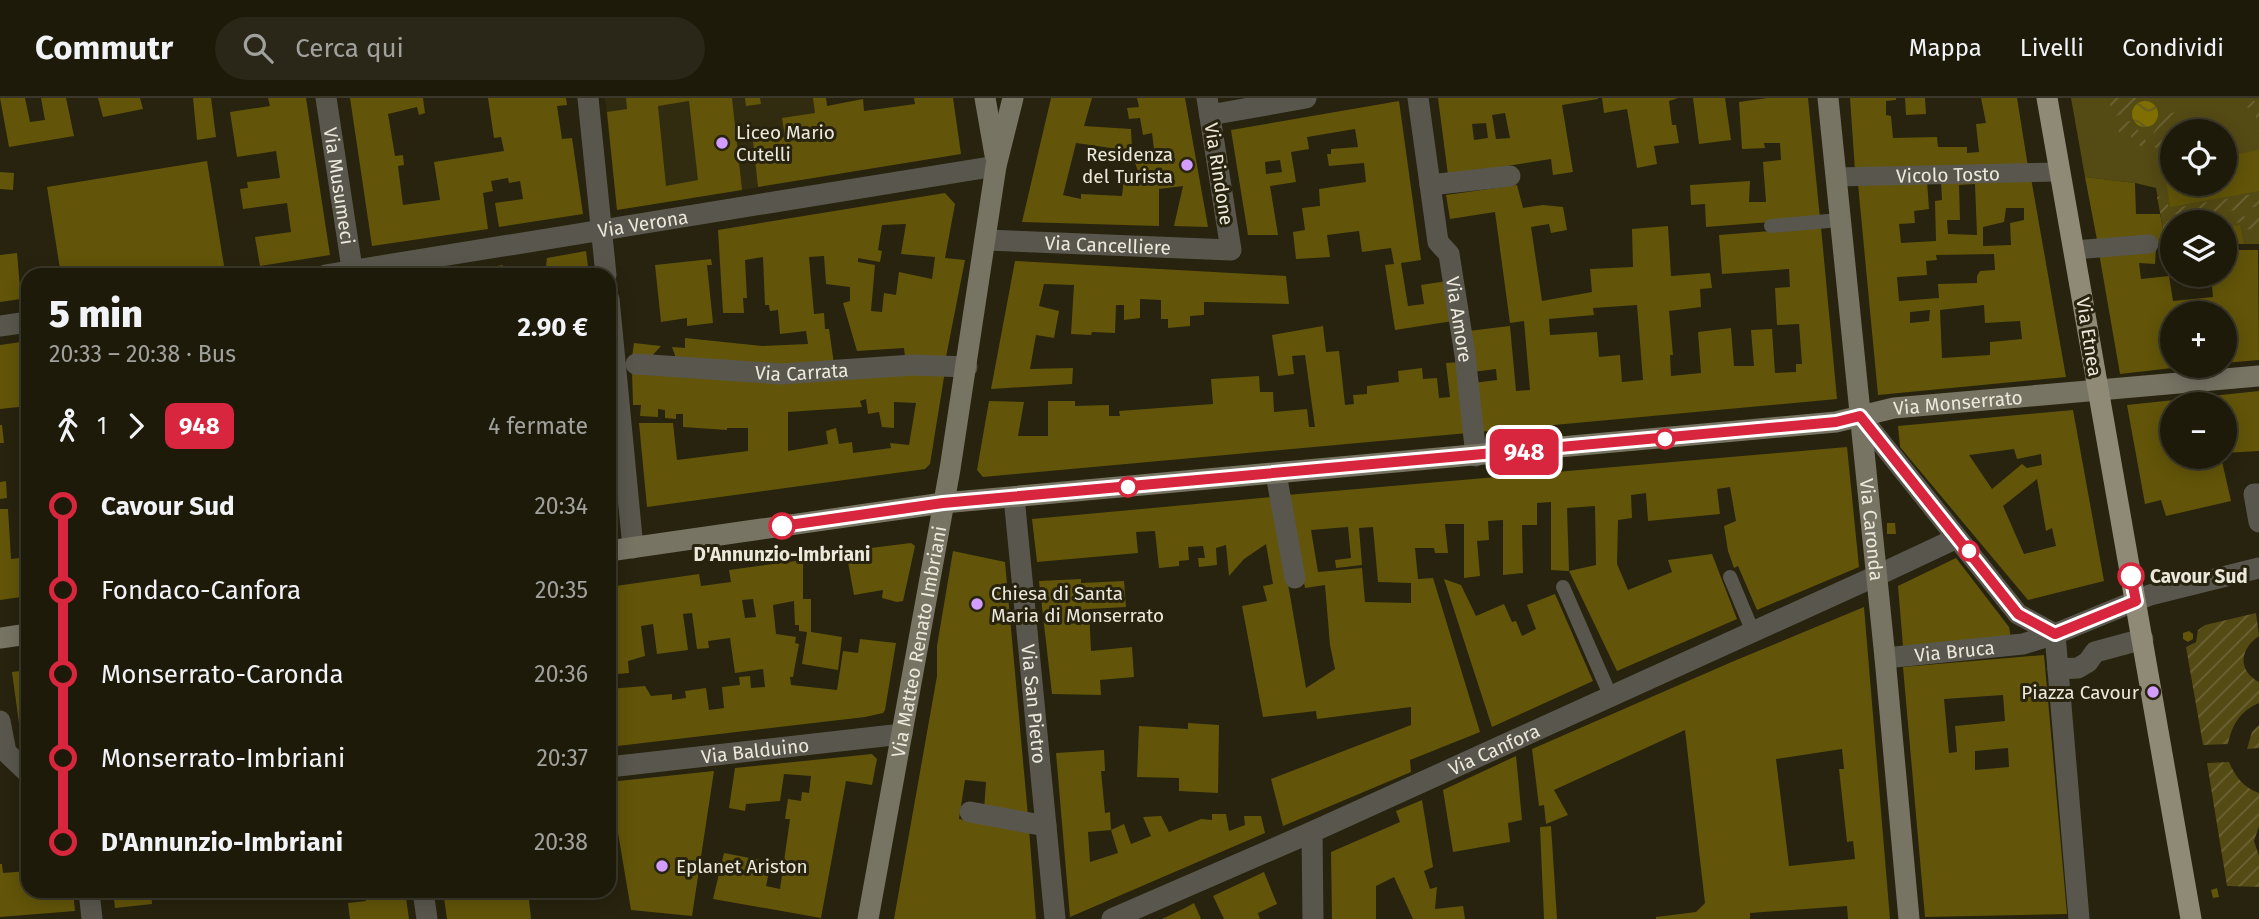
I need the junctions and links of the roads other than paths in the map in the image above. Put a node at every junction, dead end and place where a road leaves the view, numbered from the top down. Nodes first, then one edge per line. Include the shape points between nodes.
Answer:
1 (326, 98) edge
2 (588, 98) edge
3 (985, 98) edge
4 (1013, 98) edge
5 (1306, 98) edge
6 (1418, 98) edge
7 (1828, 98) edge
8 (2047, 98) edge
9 (1208, 106) edge
10 (996, 166) junction
11 (2059, 172) junction
12 (1510, 176) dead end
13 (1836, 177) junction
14 (1430, 185) junction
15 (1840, 220) junction
16 (1771, 226) dead end
17 (601, 230) junction
18 (986, 240) junction
19 (2149, 244) dead end
20 (1231, 250) joint
21 (2074, 250) junction
22 (352, 268) edge
23 (382, 268) edge
24 (605, 268) edge
25 (21, 323) edge
26 (0, 326) edge
27 (636, 364) dead end
28 (967, 367) junction
29 (616, 372) edge
30 (2259, 376) edge
31 (2097, 391) junction
32 (1860, 416) junction
33 (1476, 456) junction
34 (1276, 474) junction
35 (2259, 494) edge
36 (1014, 498) junction
37 (943, 503) junction
38 (2259, 522) edge
39 (1957, 538) junction
40 (633, 548) junction
41 (616, 550) edge
42 (2259, 568) edge
43 (1876, 576) junction
44 (1730, 577) dead end
45 (1295, 578) dead end
46 (1563, 587) dead end
47 (2136, 601) junction
48 (1753, 632) junction
49 (2055, 634) junction
50 (21, 635) edge
51 (0, 638) edge
52 (2143, 639) junction
53 (1885, 658) junction
54 (2058, 669) junction
55 (1611, 697) junction
56 (2, 734) edge
57 (902, 734) junction
58 (21, 762) edge
59 (616, 766) edge
60 (970, 812) dead end
61 (1046, 826) junction
62 (1312, 832) junction
63 (90, 898) edge
64 (424, 898) edge
65 (92, 919) edge
66 (427, 919) edge
67 (868, 919) edge
68 (1055, 919) edge
69 (1112, 919) edge
70 (1313, 919) edge
71 (1909, 919) edge
72 (2079, 919) edge
73 (2191, 919) edge

1 - 22 street, Via Musumeci
2 - 17 street
3 - 10 main road
4 - 10 main road
5 - 9 street
6 - 14 street, Via Amore
7 - 13 main road, Via Caronda
8 - 11 main road, Via Etnea
9 - 20 street, Via Rindone
10 - 17 street, Via Verona
10 - 18 main road, Via Matteo Renato Imbriani
11 - 13 street, Vicolo Tosto
11 - 21 main road, Via Etnea
12 - 14 street
13 - 15 main road, Via Caronda
14 - 33 street, Via Amore via 1438,242 1449,254
15 - 16 lane
15 - 32 main road, Via Caronda
17 - 23 street, Via Verona
17 - 24 street
18 - 20 street, Via Cancelliere
18 - 28 main road, Via Matteo Renato Imbriani
19 - 21 street
21 - 31 main road, Via Etnea
25 - 26 street
27 - 28 street, Via Carrata via 782,374 913,365
28 - 37 main road, Via Matteo Renato Imbriani
29 - 40 street
30 - 31 main road, Via Monserrato
31 - 32 main road, Via Monserrato via 1894,408
31 - 47 main road, Via Etnea
32 - 33 main road, Via Monserrato
32 - 39 street
32 - 43 main road, Via Caronda
33 - 34 main road, Via Monserrato
34 - 36 main road, Via Monserrato
34 - 45 street
35 - 38 street via 2253,494
36 - 37 main road, Via Monserrato
36 - 61 street, Via San Pietro
37 - 40 main road, Via Monserrato
37 - 57 main road, Via Matteo Renato Imbriani
39 - 43 street, Via Canfora
39 - 49 street via 2018,614
40 - 41 main road, Via Monserrato
42 - 47 street, Via Bruca
43 - 48 street, Via Canfora
43 - 53 main road, Via Caronda
44 - 48 lane
46 - 55 lane
47 - 49 street, Via Bruca
47 - 52 main road, Via Etnea
48 - 55 street, Via Canfora
49 - 53 street, Via Bruca via 2024,644
49 - 54 street
50 - 51 main road
52 - 54 street via 2095,652 2078,668
52 - 73 main road, Via Etnea
53 - 71 main road, Via Caronda
54 - 72 street
55 - 62 street, Via Canfora
56 - 58 street
57 - 59 street, Via Balduino
57 - 67 main road, Via Matteo Renato Imbriani
60 - 61 street
61 - 68 street, Via San Pietro
62 - 69 street, Via Canfora
62 - 70 street
63 - 65 street
64 - 66 street

